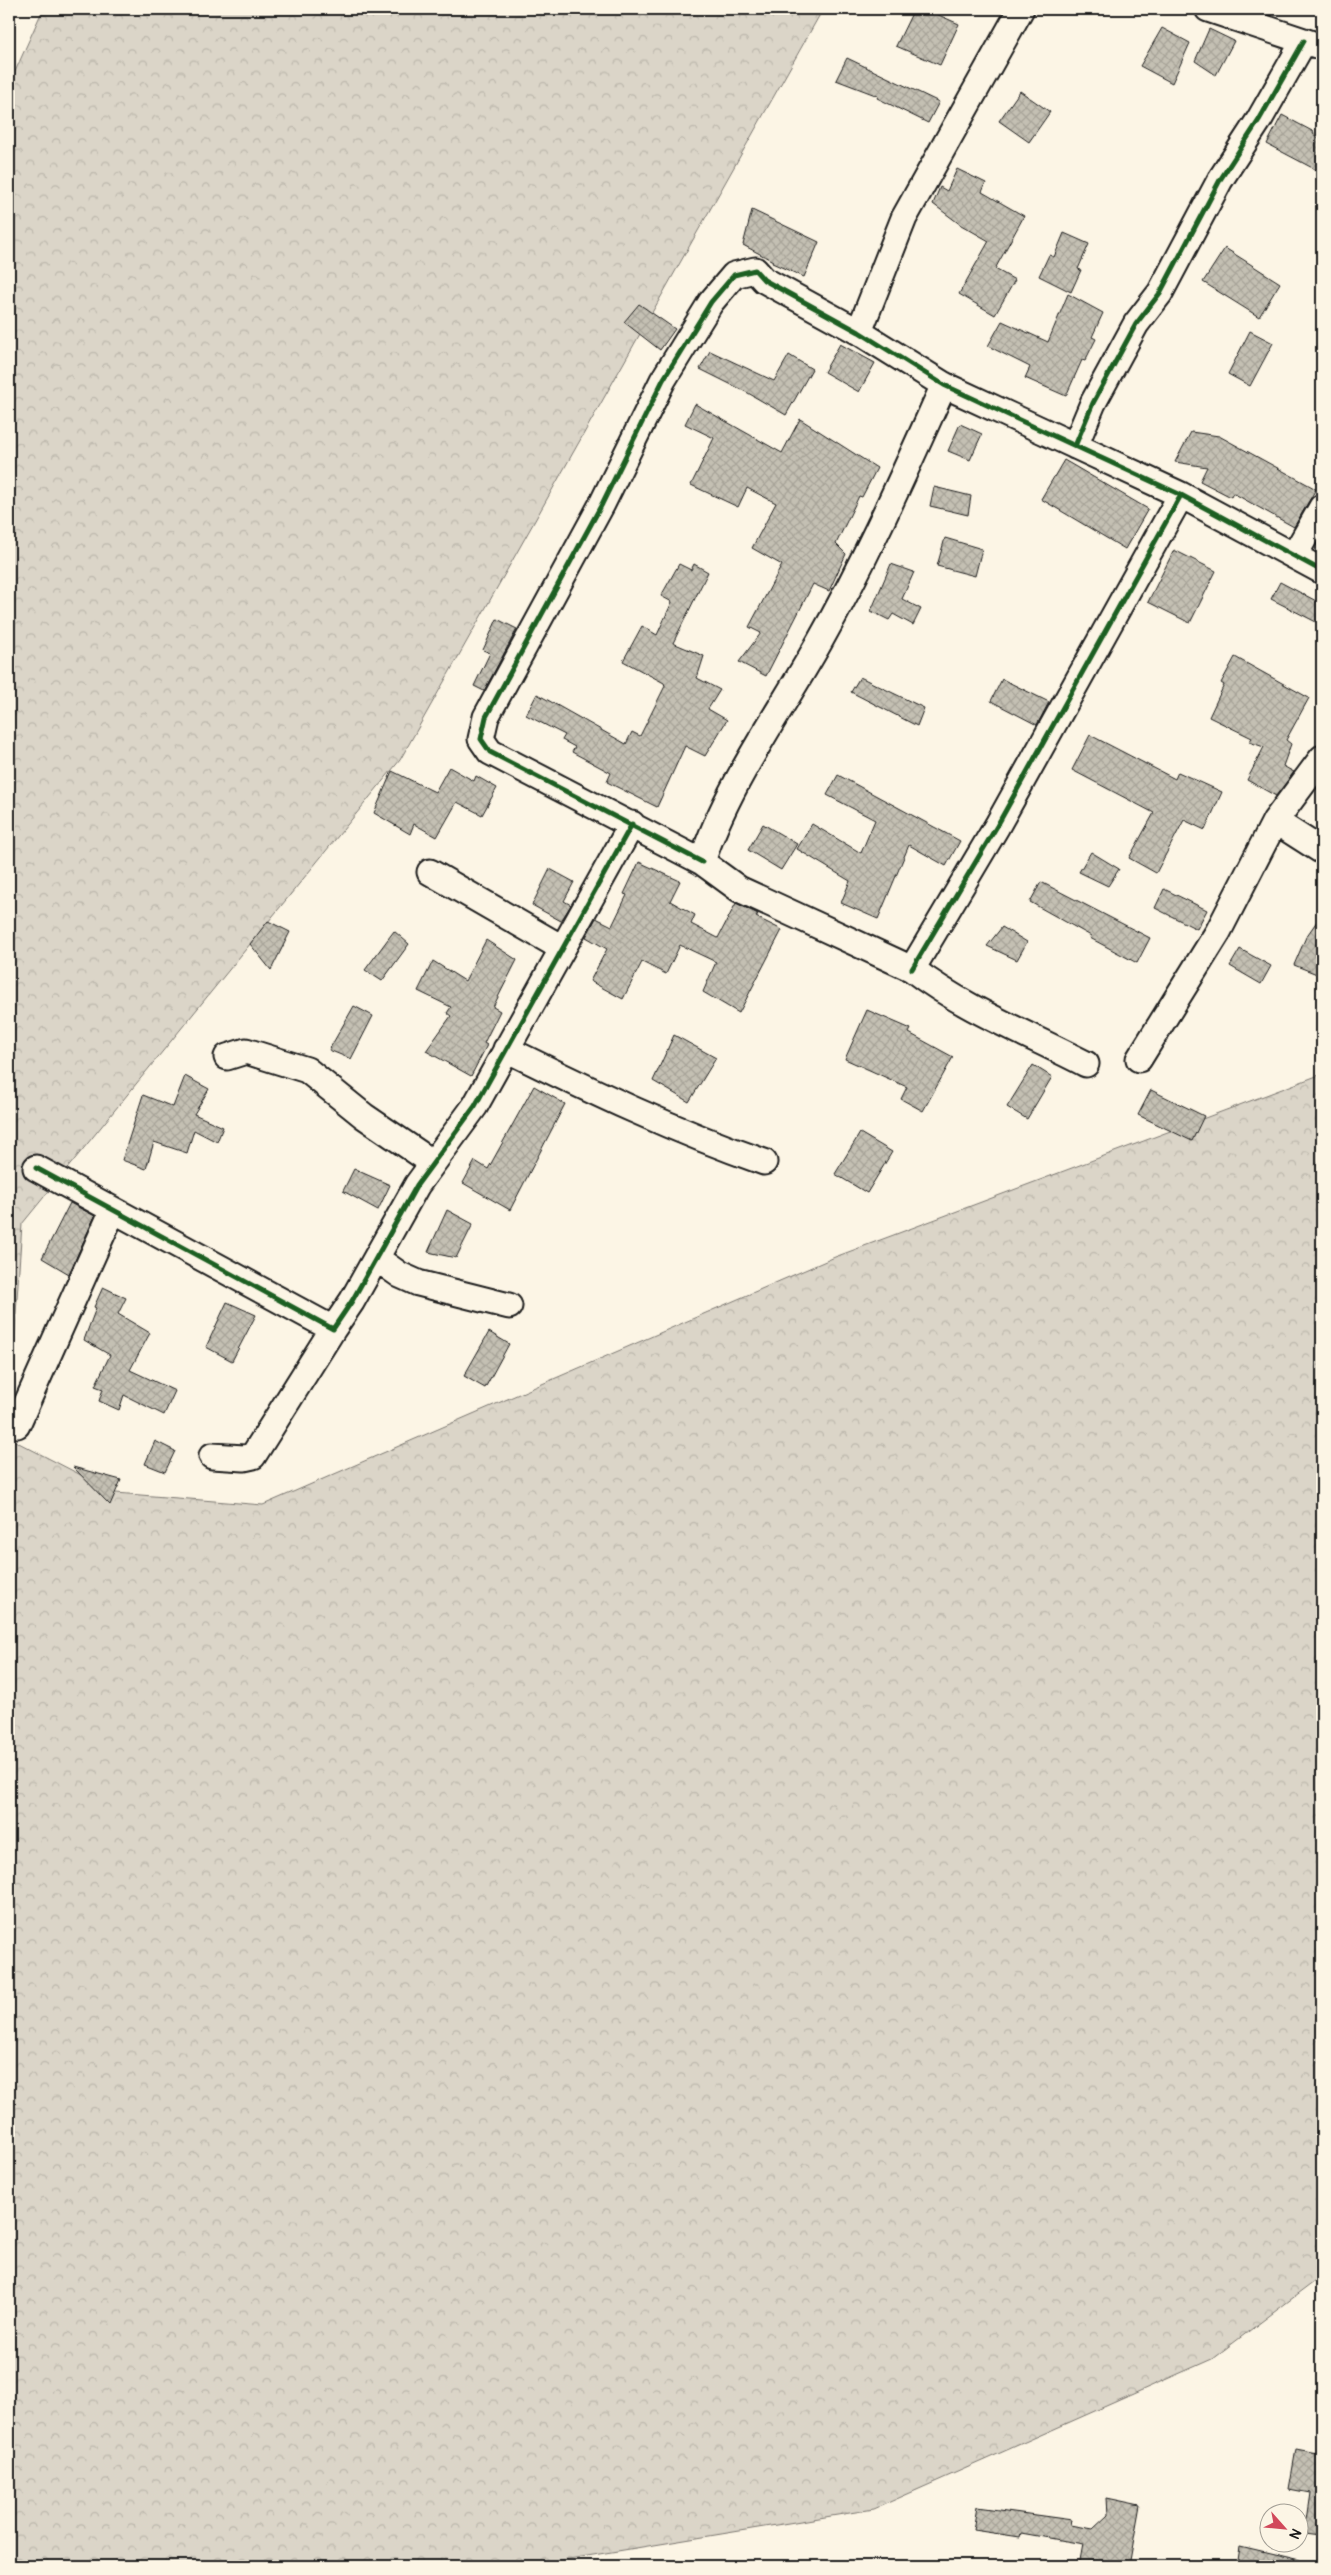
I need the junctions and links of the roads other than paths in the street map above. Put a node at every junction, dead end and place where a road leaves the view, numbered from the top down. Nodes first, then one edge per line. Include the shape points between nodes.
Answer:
1 (1021, 9) edge
2 (1208, 9) edge
3 (1313, 44) edge
4 (859, 332) junction
5 (944, 385) junction
6 (1075, 446) junction
7 (1181, 495) junction
8 (1322, 507) edge
9 (1294, 556) junction
10 (1322, 571) edge
11 (1322, 758) edge
12 (1275, 821) junction
13 (632, 824) junction
14 (1322, 850) edge
15 (702, 862) junction
16 (430, 872) dead end
17 (562, 948) junction
18 (912, 969) junction
19 (506, 1049) junction
20 (227, 1057) dead end
21 (1139, 1059) dead end
22 (1086, 1064) dead end
23 (764, 1162) dead end
24 (433, 1163) junction
25 (36, 1168) dead end
26 (114, 1210) junction
27 (376, 1258) junction
28 (509, 1306) dead end
29 (333, 1328) junction
30 (17, 1425) dead end
31 (212, 1456) dead end

1 - 4 street via 904,218
2 - 3 street
3 - 6 street via 1220,180 1160,293 1136,324 1093,403
4 - 5 street
4 - 13 street via 764,280 754,270 734,275 711,302 663,380 602,504 486,717 481,739 490,752
5 - 6 street
5 - 15 street via 882,520 821,640 733,791 708,842
6 - 7 street
7 - 9 street
7 - 18 street via 997,826
8 - 9 street
9 - 10 street
11 - 12 street
12 - 14 street
12 - 21 street via 1218,932
13 - 15 street
13 - 17 street
15 - 18 street via 740,889
16 - 17 street
17 - 19 street
18 - 22 street via 982,1012
19 - 23 street via 627,1109
19 - 24 street via 475,1106
20 - 24 street via 246,1051 307,1070 364,1116
24 - 27 street
25 - 26 street
26 - 29 street
26 - 30 street
27 - 28 street via 418,1283
27 - 29 street
29 - 31 street via 253,1456

